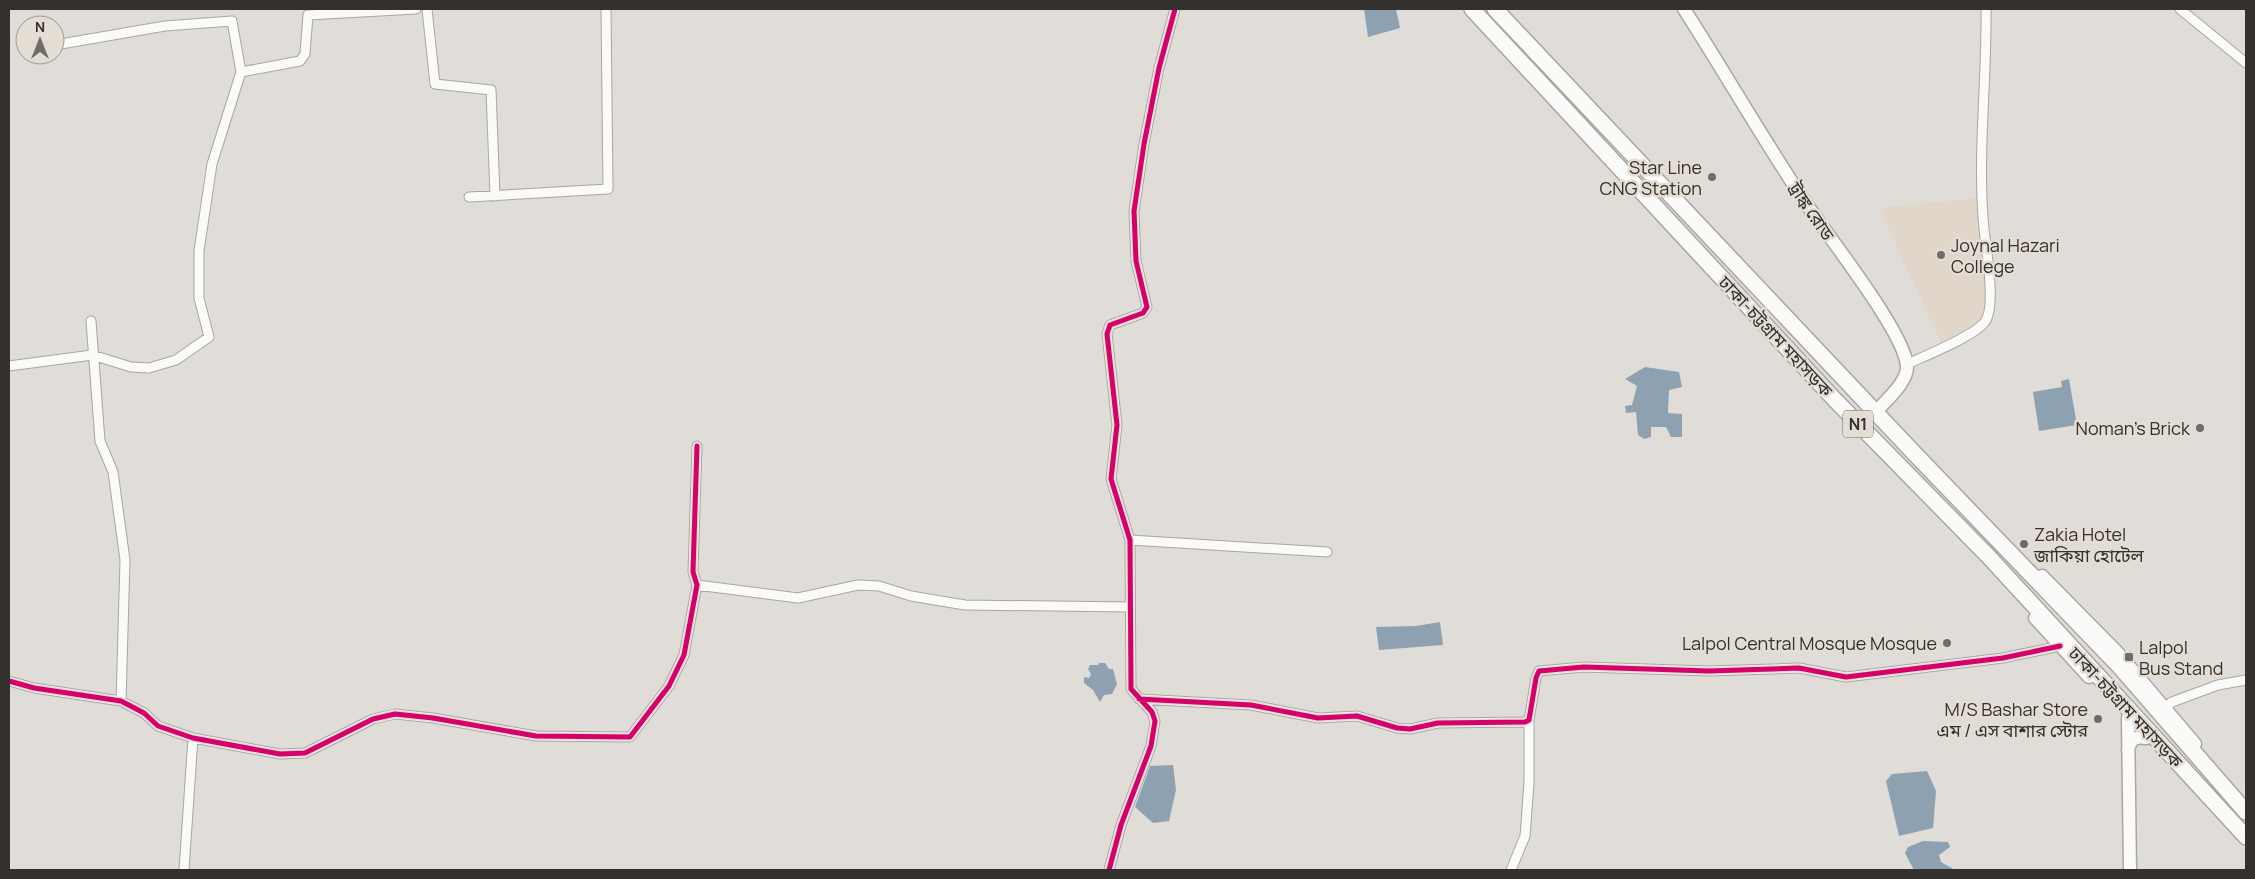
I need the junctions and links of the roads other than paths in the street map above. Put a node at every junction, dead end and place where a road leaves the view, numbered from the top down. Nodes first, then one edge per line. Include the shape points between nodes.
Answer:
1 (416, 9) edge
2 (427, 9) edge
3 (606, 9) edge
4 (1175, 9) edge
5 (1472, 9) edge
6 (1495, 9) edge
7 (1684, 9) edge
8 (1986, 9) edge
9 (2180, 9) edge
10 (65, 43) edge
11 (2246, 63) edge
12 (241, 72) junction
13 (495, 196) junction
14 (469, 197) dead end
15 (1773, 302) junction
16 (1758, 317) junction
17 (91, 321) dead end
18 (1797, 328) junction
19 (1780, 341) junction
20 (92, 355) junction
21 (1907, 364) junction
22 (9, 366) edge
23 (1876, 412) junction
24 (697, 446) dead end
25 (1914, 453) junction
26 (1898, 466) junction
27 (1130, 540) junction
28 (1327, 552) dead end
29 (2019, 562) junction
30 (2002, 571) junction
31 (697, 585) junction
32 (1130, 607) junction
33 (2060, 646) junction
34 (2246, 680) edge
35 (9, 681) edge
36 (1139, 699) junction
37 (121, 700) junction
38 (2166, 707) junction
39 (2128, 718) junction
40 (1529, 720) junction
41 (193, 738) junction
42 (2146, 738) junction
43 (2128, 750) junction
44 (2215, 778) junction
45 (2200, 787) junction
46 (2246, 812) edge
47 (2246, 837) edge
48 (184, 870) edge
49 (1109, 870) edge
50 (1511, 870) edge
51 (2130, 870) edge

1 - 12 street via 308,15 305,54 300,61
2 - 13 street via 435,84 491,90
3 - 13 street via 608,189
4 - 27 street via 1159,68 1134,211 1136,261 1146,306 1143,313 1110,325 1107,334 1117,425 1111,479
5 - 16 highway, ঢাকা-চট্টগ্রাম মহাসড়ক / N1
6 - 15 highway, ঢাকা-চট্টগ্রাম মহাসড়ক / N1
7 - 21 main road, ট্রাঙ্ক রোড via 1805,201 1885,318
8 - 21 street via 1982,205 1989,312 1984,323 1957,341
9 - 11 street
10 - 12 street via 165,26 232,21
12 - 20 street via 212,164 199,251 199,298 209,337 176,360 149,368 130,367
13 - 14 street
15 - 16 highway via 1772,315
15 - 18 highway, ঢাকা-চট্টগ্রাম মহাসড়ক / N1
16 - 19 highway, ঢাকা-চট্টগ্রাম মহাসড়ক / N1
17 - 20 street
18 - 19 highway via 1792,324 1782,326 1778,335
18 - 23 highway, ঢাকা-চট্টগ্রাম মহাসড়ক / N1
19 - 26 highway, ঢাকা-চট্টগ্রাম মহাসড়ক / N1
20 - 22 street
20 - 37 street via 100,442 113,472 125,560
21 - 23 main road via 1907,374
23 - 25 highway, ঢাকা-চট্টগ্রাম মহাসড়ক / N1
24 - 31 street via 693,572
25 - 26 highway
25 - 29 highway, ঢাকা-চট্টগ্রাম মহাসড়ক / N1
26 - 30 highway, ঢাকা-চট্টগ্রাম মহাসড়ক / N1
27 - 28 street
27 - 32 street
29 - 38 main road via 2037,571 2079,611
29 - 44 highway, ঢাকা-চট্টগ্রাম মহাসড়ক / N1 via 2120,666
30 - 33 main road via 2012,590
30 - 45 highway, ঢাকা-চট্টগ্রাম মহাসড়ক / N1
31 - 32 street via 798,598 858,585 879,586 965,606
31 - 41 street via 684,655 669,686 630,737 536,736 396,714 373,718 305,753 280,754
32 - 36 street via 1131,689
33 - 39 main road
33 - 40 street via 2003,658 1846,677 1799,668 1709,672 1584,666 1539,672
34 - 38 street via 2218,684
35 - 37 street via 34,688
36 - 40 street via 1251,705 1318,718 1357,716 1410,729 1438,723
36 - 49 street via 1152,712 1155,721 1151,746
37 - 41 street via 144,713 158,726
38 - 44 main road via 2200,750
39 - 42 main road
39 - 43 main road
40 - 50 street via 1525,836
41 - 48 street
42 - 43 main road via 2136,737
42 - 45 main road
43 - 51 main road
44 - 46 highway, ঢাকা-চট্টগ্রাম মহাসড়ক / N1
45 - 47 highway, ঢাকা-চট্টগ্রাম মহাসড়ক / N1

